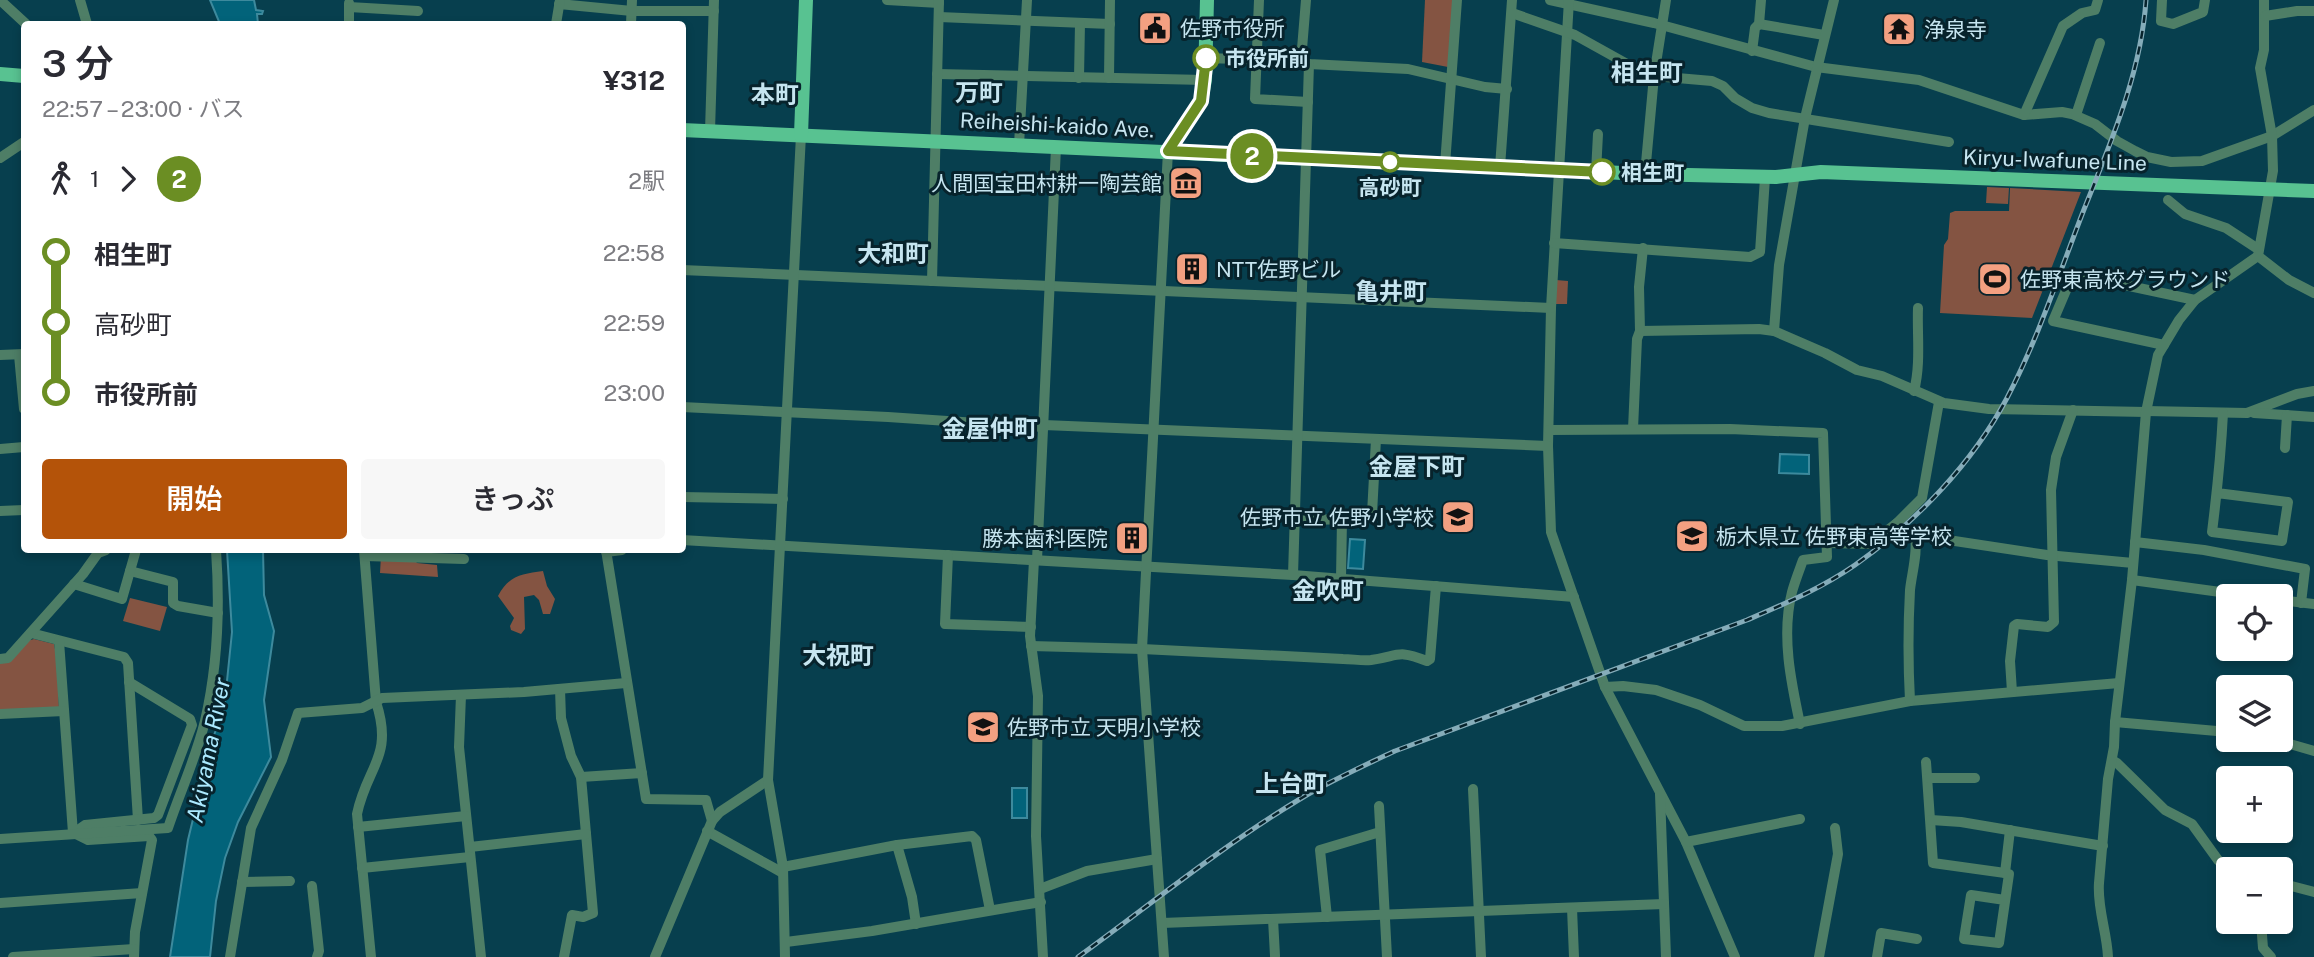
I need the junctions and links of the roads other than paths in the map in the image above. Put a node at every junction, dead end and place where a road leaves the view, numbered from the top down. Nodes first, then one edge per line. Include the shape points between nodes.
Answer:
1 (0, 0) edge
2 (80, 0) edge
3 (806, 0) edge
4 (887, 0) edge
5 (1027, 0) edge
6 (1110, 0) edge
7 (1206, 0) edge
8 (1259, 0) edge
9 (1306, 0) edge
10 (1457, 0) edge
11 (1512, 0) edge
12 (1550, 0) edge
13 (1666, 0) edge
14 (1761, 0) edge
15 (1834, 0) edge
16 (2098, 0) edge
17 (2162, 0) edge
18 (2205, 0) edge
19 (2264, 0) edge
20 (939, 1) edge
21 (1569, 1) edge
22 (560, 2) edge
23 (349, 3) edge
24 (714, 5) edge
25 (632, 6) edge
26 (418, 10) dead end
27 (2314, 11) edge
28 (1512, 13) junction
29 (2265, 16) junction
30 (939, 17) junction
31 (1025, 20) junction
32 (23, 21) edge
33 (86, 21) edge
34 (349, 21) edge
35 (557, 21) edge
36 (1080, 23) junction
37 (1110, 24) junction
38 (1759, 24) junction
39 (1661, 26) junction
40 (1566, 30) junction
41 (1824, 34) junction
42 (2100, 43) dead end
43 (1752, 51) junction
44 (1206, 58) junction
45 (1257, 59) junction
46 (1305, 62) junction
47 (1816, 67) junction
48 (0, 74) edge
49 (937, 74) junction
50 (21, 76) edge
51 (1654, 76) junction
52 (1021, 77) junction
53 (1079, 78) junction
54 (1109, 78) junction
55 (1450, 78) junction
56 (1205, 80) junction
57 (1507, 89) junction
58 (1308, 102) junction
59 (2314, 110) edge
60 (2024, 115) junction
61 (2076, 115) junction
62 (1805, 118) junction
63 (686, 130) edge
64 (710, 131) junction
65 (1598, 134) dead end
66 (801, 135) junction
67 (2273, 136) junction
68 (935, 141) junction
69 (1949, 142) dead end
70 (21, 144) edge
71 (1019, 145) junction
72 (1056, 146) junction
73 (1168, 151) junction
74 (0, 158) edge
75 (1306, 159) junction
76 (1445, 165) junction
77 (1500, 167) junction
78 (1559, 170) junction
79 (1596, 172) junction
80 (1644, 174) junction
81 (1795, 176) junction
82 (1765, 178) junction
83 (2271, 190) junction
84 (2314, 191) edge
85 (2168, 200) dead end
86 (1554, 243) junction
87 (1643, 248) junction
88 (2258, 252) junction
89 (686, 270) edge
90 (794, 274) junction
91 (932, 281) junction
92 (1050, 287) junction
93 (1161, 292) junction
94 (2314, 293) edge
95 (1302, 297) junction
96 (2194, 300) junction
97 (1552, 308) junction
98 (1918, 308) dead end
99 (1640, 331) junction
100 (1774, 331) junction
101 (2164, 345) junction
102 (21, 354) edge
103 (0, 355) edge
104 (1914, 391) junction
105 (2314, 391) edge
106 (1940, 402) junction
107 (686, 407) edge
108 (2073, 410) junction
109 (787, 412) junction
110 (2146, 412) junction
111 (2223, 413) junction
112 (2247, 413) junction
113 (2287, 415) junction
114 (2314, 417) edge
115 (1044, 425) junction
116 (1633, 429) junction
117 (1154, 430) junction
118 (1549, 430) junction
119 (1296, 435) junction
120 (1376, 439) junction
121 (1548, 446) junction
122 (21, 447) edge
123 (2285, 448) dead end
124 (0, 449) edge
125 (2217, 493) junction
126 (686, 497) edge
127 (783, 499) junction
128 (21, 510) edge
129 (0, 511) edge
130 (1342, 519) junction
131 (1294, 520) junction
132 (1897, 523) junction
133 (1915, 535) junction
134 (686, 540) edge
135 (2136, 542) junction
136 (1828, 543) junction
137 (780, 546) junction
138 (98, 553) edge
139 (135, 553) edge
140 (216, 553) edge
141 (365, 553) edge
142 (606, 553) edge
143 (948, 555) junction
144 (2053, 555) junction
145 (464, 559) dead end
146 (1036, 560) junction
147 (2133, 563) junction
148 (1146, 566) junction
149 (131, 571) junction
150 (1293, 575) junction
151 (1341, 578) junction
152 (2132, 580) junction
153 (74, 584) junction
154 (1436, 586) junction
155 (2216, 591) edge
156 (1574, 597) junction
157 (2293, 602) edge
158 (2301, 603) junction
159 (2314, 604) edge
160 (218, 613) junction
161 (1031, 627) junction
162 (31, 633) junction
163 (59, 641) junction
164 (1031, 646) junction
165 (1142, 649) junction
166 (0, 659) edge
167 (129, 682) junction
168 (626, 683) junction
169 (2119, 684) junction
170 (1605, 687) junction
171 (560, 689) junction
172 (2012, 692) junction
173 (461, 695) junction
174 (1910, 701) junction
175 (376, 702) junction
176 (64, 711) junction
177 (0, 714) edge
178 (2115, 722) junction
179 (1800, 724) junction
180 (2216, 731) edge
181 (2293, 745) edge
182 (2314, 751) edge
183 (2112, 760) junction
184 (1926, 762) dead end
185 (642, 773) junction
186 (581, 777) junction
187 (1928, 778) junction
188 (1975, 778) dead end
189 (768, 780) junction
190 (1473, 789) dead end
191 (1660, 792) junction
192 (1379, 806) dead end
193 (466, 816) junction
194 (1800, 819) dead end
195 (138, 820) junction
196 (1931, 820) junction
197 (709, 826) junction
198 (358, 827) junction
199 (1835, 828) dead end
200 (2010, 830) junction
201 (1380, 832) junction
202 (73, 833) junction
203 (586, 834) junction
204 (0, 839) edge
205 (1686, 842) junction
206 (897, 845) junction
207 (2103, 846) junction
208 (470, 852) junction
209 (2216, 857) edge
210 (1157, 859) junction
211 (362, 868) junction
212 (783, 870) junction
213 (2005, 873) junction
214 (290, 881) dead end
215 (242, 882) junction
216 (312, 886) dead end
217 (2293, 886) edge
218 (1040, 889) junction
219 (2314, 892) edge
220 (142, 893) junction
221 (2005, 900) dead end
222 (1041, 902) junction
223 (0, 903) edge
224 (1664, 904) junction
225 (1572, 908) junction
226 (990, 910) junction
227 (1480, 911) junction
228 (1385, 916) junction
229 (1327, 917) junction
230 (1273, 919) junction
231 (1162, 923) junction
232 (916, 924) junction
233 (2263, 934) edge
234 (1917, 939) dead end
235 (786, 942) junction
236 (134, 953) edge
237 (2267, 955) edge
238 (1275, 956) edge
239 (13, 957) edge
240 (230, 957) edge
241 (317, 957) edge
242 (371, 957) edge
243 (481, 957) edge
244 (564, 957) edge
245 (655, 957) edge
246 (785, 957) edge
247 (1043, 957) edge
248 (1164, 957) edge
249 (1387, 957) edge
250 (1481, 957) edge
251 (1574, 957) edge
252 (1666, 957) edge
253 (1735, 957) edge
254 (1819, 957) edge
255 (1877, 957) edge
256 (2108, 957) edge

1 - 32 street
2 - 33 street
3 - 66 main road
4 - 20 street
5 - 31 street
6 - 37 street
7 - 44 main road
8 - 45 street
9 - 46 street
10 - 55 street
11 - 28 street
12 - 21 street
13 - 39 street
14 - 38 street
15 - 41 street
16 - 60 street via 2095,10 2063,26
17 - 18 street via 2161,21 2173,24 2203,12
19 - 29 street
20 - 30 street
21 - 39 street
21 - 40 street
22 - 25 street
22 - 35 street
23 - 26 street
23 - 34 street
24 - 25 street
24 - 64 street
27 - 29 street
28 - 40 street
28 - 57 street
29 - 67 street via 2260,68
30 - 31 street
30 - 49 street
31 - 36 street
31 - 52 street
36 - 37 street
36 - 53 street
37 - 54 street
38 - 41 street
38 - 43 street
39 - 43 street
39 - 51 street
40 - 51 street
40 - 78 street
41 - 47 street
42 - 61 street
43 - 47 street
44 - 45 street
44 - 56 main road
45 - 46 street
45 - 58 street via 1255,99
46 - 55 street via 1408,69
46 - 58 street
47 - 60 street via 1919,80
47 - 62 street
48 - 50 main road
49 - 52 street
49 - 68 street
51 - 62 street via 1712,81 1752,108
51 - 80 street
52 - 53 street
52 - 71 street
53 - 54 street
54 - 56 street
55 - 57 street
55 - 76 street
56 - 73 main road via 1198,109
57 - 77 street
58 - 75 street
59 - 67 street
60 - 61 street
61 - 67 street via 2147,157 2179,163 2202,162
62 - 69 street
62 - 81 street
63 - 64 main road, Reiheishi-kaido Ave.
64 - 66 main road, Reiheishi-kaido Ave.
65 - 79 street
66 - 68 main road, Reiheishi-kaido Ave.
66 - 90 street
67 - 83 street
68 - 71 main road, Reiheishi-kaido Ave.
68 - 91 street
70 - 74 street
71 - 72 main road, Reiheishi-kaido Ave.
72 - 73 main road, Reiheishi-kaido Ave.
72 - 92 street
73 - 75 main road, Reiheishi-kaido Ave.
73 - 93 street
75 - 76 main road, Reiheishi-kaido Ave.
75 - 95 street
76 - 77 main road, Reiheishi-kaido Ave.
77 - 78 main road, Reiheishi-kaido Ave.
78 - 79 main road, Reiheishi-kaido Ave.
78 - 86 street
79 - 80 main road, Reiheishi-kaido Ave.
80 - 82 main road, Reiheishi-kaido Ave.
81 - 82 main road, Reiheishi-kaido Ave.
81 - 83 main road, Kiryu-Iwafune Line via 1847,172
81 - 100 street via 1779,265
82 - 87 street via 1760,251 1755,255
83 - 84 main road, Kiryu-Iwafune Line
83 - 88 street
85 - 88 street via 2185,214 2225,228
86 - 87 street
86 - 97 street
87 - 99 street
88 - 94 street via 2289,280
88 - 96 street
89 - 90 street
90 - 91 street
90 - 109 street
91 - 92 street
92 - 93 street
92 - 115 street
93 - 95 street
93 - 117 street
95 - 97 street
95 - 119 street
96 - 101 street
96 - 101 street via 2073,275 2053,321
97 - 118 street
98 - 104 street via 1919,372
99 - 100 street
99 - 116 street
100 - 104 street
101 - 110 street
102 - 103 street
104 - 106 street
105 - 112 street
106 - 108 street via 1989,409
106 - 132 street via 1922,498
107 - 109 street
108 - 110 street
108 - 144 street via 2053,470
109 - 115 street
109 - 127 street
110 - 111 street
110 - 135 street
111 - 112 street
111 - 125 street
112 - 113 street
113 - 114 street
113 - 123 street
115 - 117 street
115 - 146 street
116 - 118 street
116 - 136 street via 1822,433
117 - 119 street
117 - 148 street
118 - 121 street
119 - 120 street
119 - 131 street
120 - 121 street
120 - 130 street via 1372,514 1367,519
121 - 156 street via 1549,520
122 - 124 street
125 - 125 street via 2212,532 2282,541 2288,502
126 - 127 street
127 - 137 street
128 - 129 street
130 - 131 street
130 - 151 street
131 - 150 street
132 - 133 street
132 - 136 street via 1870,544
133 - 144 street
133 - 174 street via 1908,647
134 - 137 street
135 - 147 street
135 - 158 street via 2305,569
136 - 179 street via 1827,557 1803,560 1791,595 1791,684
137 - 143 street
137 - 189 street
138 - 153 street
139 - 149 street
140 - 160 street
141 - 145 street
141 - 175 street
142 - 168 street
143 - 146 street
143 - 161 street via 945,624
144 - 147 street
144 - 172 street via 2054,622 2048,627 2014,626
146 - 148 street
146 - 161 street
147 - 152 street
148 - 150 street
148 - 165 street
149 - 153 street via 122,599
149 - 160 street via 173,582 173,603 178,606
150 - 151 street
151 - 154 street
152 - 155 street
152 - 169 street
153 - 162 street
154 - 156 street
154 - 165 street via 1427,661 1408,653 1371,660
156 - 170 street
157 - 158 street
158 - 159 street
160 - 202 street via 205,721 169,828
161 - 164 street
162 - 163 street
162 - 166 street via 8,658
163 - 167 street via 124,657
163 - 176 street
164 - 165 street
164 - 218 street via 1038,696 1035,836
165 - 210 street
167 - 195 street
167 - 195 street via 190,719 192,725 159,815
168 - 171 street
168 - 185 street
169 - 172 street
169 - 178 street
170 - 179 street via 1676,695 1744,726
170 - 191 street
171 - 173 street
171 - 186 street via 570,756
172 - 174 street
173 - 175 street via 393,697
173 - 193 street via 458,747
174 - 179 street
175 - 198 street via 383,736 381,752 359,803
175 - 215 street via 362,708 298,713 251,828
176 - 177 street
176 - 202 street
178 - 180 street
178 - 183 street
181 - 182 street
183 - 207 street
183 - 209 street via 2165,810 2192,824
184 - 187 street
185 - 186 street
185 - 197 street via 646,799 706,800
186 - 203 street
187 - 188 street
187 - 196 street
189 - 197 street
189 - 212 street
190 - 227 street
191 - 205 street
191 - 224 street
192 - 201 street
193 - 198 street
193 - 208 street
194 - 205 street
195 - 202 street via 85,825
196 - 200 street
196 - 213 street via 1933,863
197 - 212 street
197 - 245 street
198 - 211 street
199 - 254 street via 1838,855
200 - 207 street
200 - 213 street
201 - 228 street
201 - 229 street via 1320,850
202 - 204 street
202 - 220 street via 89,841 149,836 152,844
203 - 208 street
203 - 244 street via 593,913 572,915
205 - 253 street
206 - 212 street
206 - 226 street via 975,837
206 - 232 street
207 - 256 street via 2098,899
208 - 211 street
208 - 243 street
210 - 218 street via 1087,871
210 - 231 street
211 - 242 street
212 - 235 street
213 - 221 street via 2009,874 1999,943 1964,939 1971,895
214 - 215 street
215 - 240 street
216 - 241 street
217 - 219 street
218 - 222 street
220 - 223 street
220 - 236 street
222 - 226 street
222 - 247 street
224 - 225 street
224 - 252 street
225 - 227 street
225 - 251 street
226 - 232 street
227 - 228 street
227 - 250 street
228 - 229 street
228 - 249 street
229 - 230 street
230 - 231 street
230 - 238 street
231 - 248 street
232 - 235 street
233 - 237 street
234 - 255 street via 1881,933
235 - 246 street
236 - 239 street

